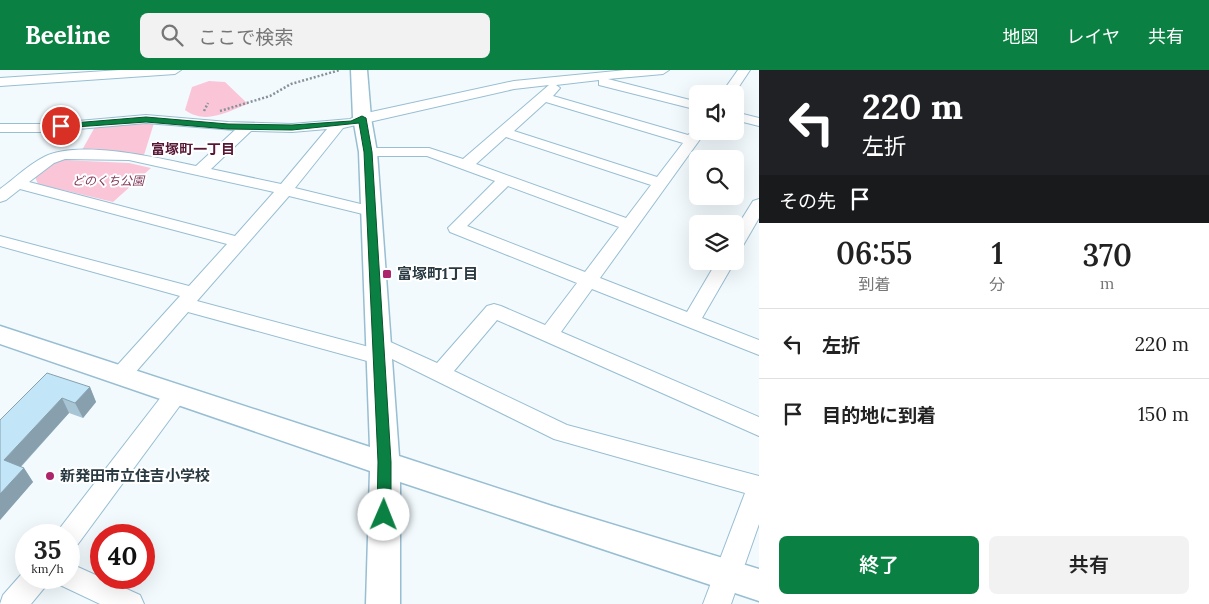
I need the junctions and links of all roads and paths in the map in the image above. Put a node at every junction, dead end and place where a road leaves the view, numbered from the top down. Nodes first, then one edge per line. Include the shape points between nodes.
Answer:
1 (46, 70) edge
2 (175, 70) edge
3 (340, 70) edge
4 (359, 70) edge
5 (663, 70) edge
6 (673, 70) edge
7 (744, 70) edge
8 (153, 71) edge
9 (585, 77) junction
10 (27, 78) junction
11 (563, 80) junction
12 (0, 82) edge
13 (733, 85) edge
14 (653, 94) junction
15 (544, 97) junction
16 (689, 104) edge
17 (744, 118) edge
18 (350, 121) junction
19 (759, 122) edge
20 (209, 125) junction
21 (247, 127) junction
22 (0, 128) edge
23 (504, 132) junction
24 (689, 134) edge
25 (693, 140) edge
26 (368, 152) junction
27 (467, 164) junction
28 (200, 170) junction
29 (507, 179) junction
30 (661, 183) junction
31 (18, 184) junction
32 (285, 190) junction
33 (0, 197) edge
34 (759, 204) edge
35 (371, 212) junction
36 (630, 225) junction
37 (744, 230) edge
38 (0, 241) edge
39 (239, 242) junction
40 (721, 270) edge
41 (590, 280) junction
42 (188, 299) junction
43 (691, 321) junction
44 (549, 334) junction
45 (0, 335) edge
46 (759, 348) edge
47 (378, 350) junction
48 (441, 373) junction
49 (120, 376) junction
50 (176, 394) junction
51 (759, 427) edge
52 (385, 462) junction
53 (759, 488) edge
54 (78, 524) edge
55 (726, 575) junction
56 (80, 581) edge
57 (759, 585) edge
58 (26, 589) edge
59 (13, 604) edge
60 (130, 604) edge
61 (383, 604) edge
62 (717, 604) edge

1 - 10 street
2 - 8 street
3 - 20 path via 291,84 270,96 225,108 214,114
4 - 18 street
5 - 9 street
6 - 14 street
7 - 13 street
8 - 10 street
9 - 11 street
9 - 14 street
10 - 12 street
11 - 15 street
11 - 18 street via 514,85
14 - 16 street
15 - 23 street
15 - 24 street
17 - 19 street
18 - 21 street via 292,128
18 - 26 street
18 - 32 street
20 - 21 street
20 - 22 street via 146,119 44,128
21 - 28 street
23 - 27 street
23 - 30 street
25 - 30 street
26 - 27 street via 429,152
26 - 35 street
27 - 29 street
28 - 31 street via 129,156 64,155 49,160
28 - 32 street
29 - 36 street
29 - 41 street via 456,228
30 - 36 street
31 - 33 street
31 - 39 street
32 - 35 street
32 - 39 street
34 - 37 street
35 - 47 street
36 - 41 street
38 - 42 street
39 - 42 street
40 - 43 street
41 - 43 street
41 - 44 street
42 - 47 street
42 - 49 street
43 - 46 street
44 - 48 street via 494,311
44 - 51 street
45 - 49 street
47 - 48 street
47 - 52 street
48 - 53 street via 562,433
49 - 50 street
50 - 52 street
50 - 54 street
52 - 55 street via 552,520
52 - 61 street
53 - 55 street
55 - 57 street
55 - 62 street
56 - 60 street
58 - 59 street

